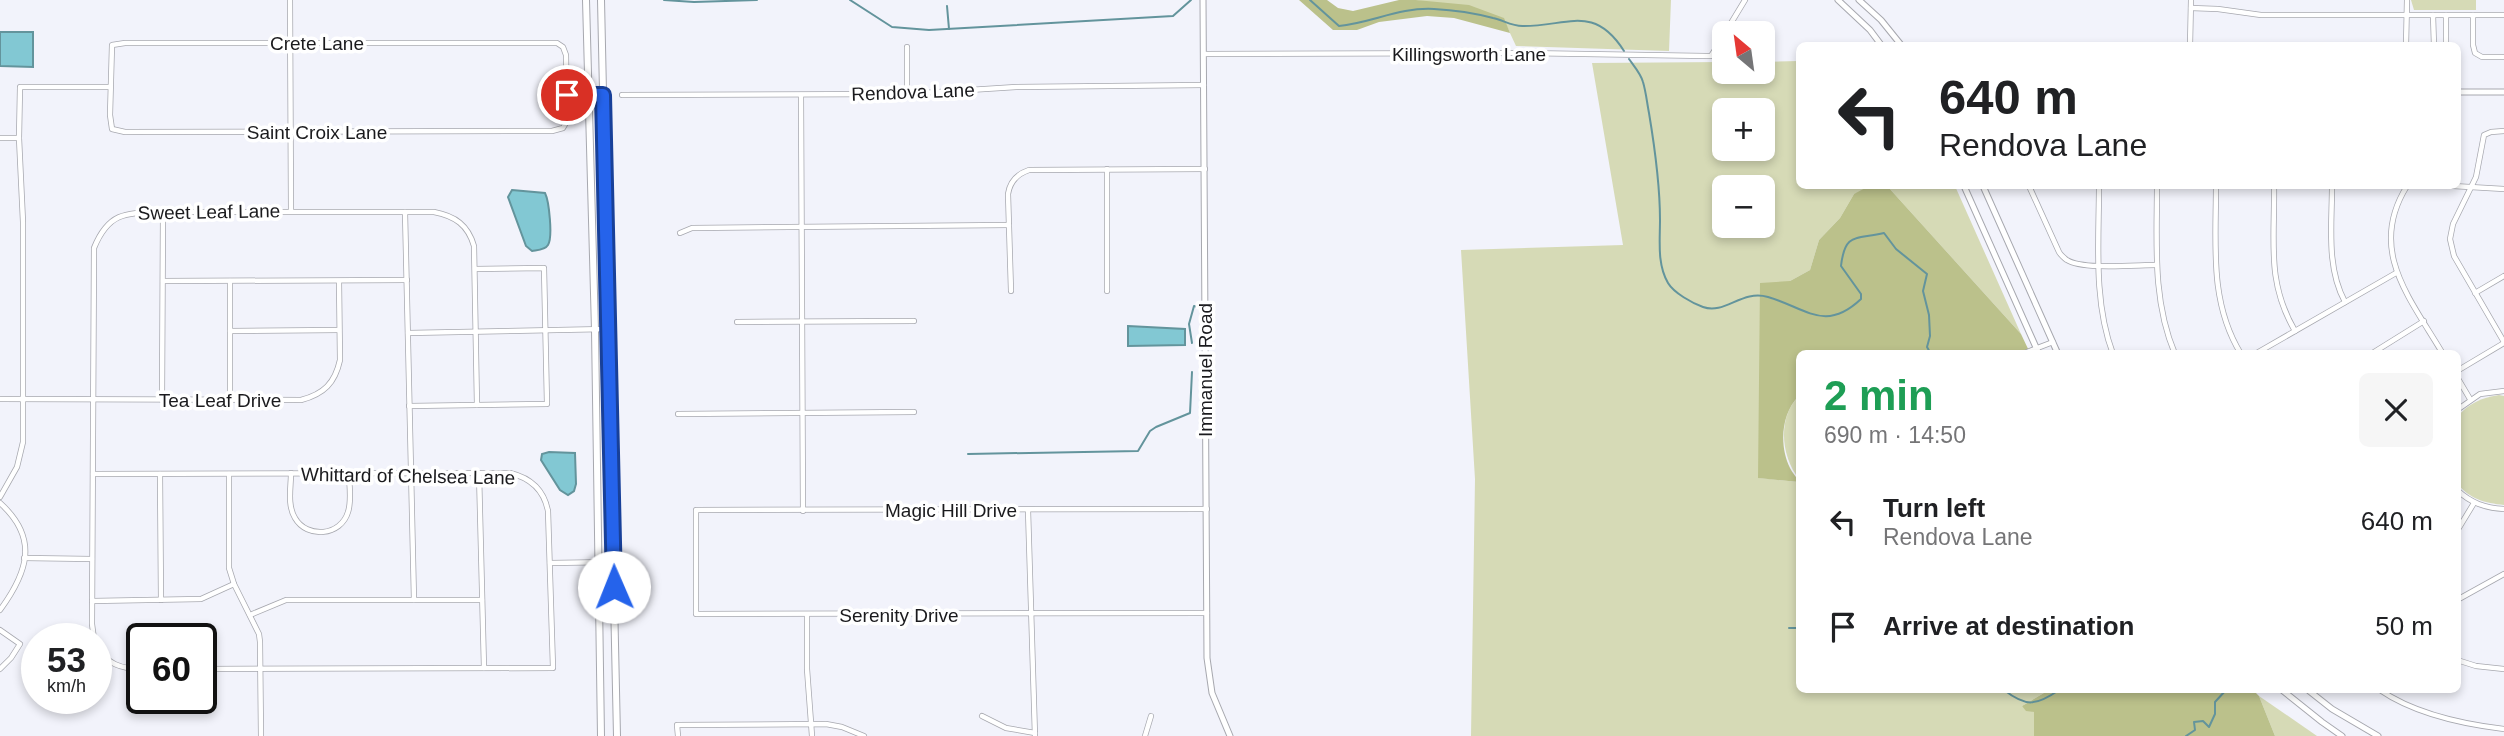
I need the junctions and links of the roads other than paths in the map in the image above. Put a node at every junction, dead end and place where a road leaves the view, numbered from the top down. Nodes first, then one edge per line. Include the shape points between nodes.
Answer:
1 (290, 0) edge
2 (586, 0) edge
3 (601, 0) edge
4 (1203, 0) edge
5 (1745, 0) edge
6 (1838, 0) edge
7 (1859, 0) edge
8 (2191, 0) edge
9 (2407, 0) edge
10 (2191, 8) junction
11 (2407, 15) junction
12 (2433, 15) junction
13 (2446, 15) junction
14 (2473, 15) junction
15 (2504, 15) edge
16 (1732, 21) edge
17 (1879, 42) edge
18 (1899, 42) edge
19 (2190, 42) edge
20 (2406, 42) edge
21 (2434, 42) edge
22 (2446, 42) edge
23 (290, 44) junction
24 (907, 47) dead end
25 (1204, 54) junction
26 (1712, 54) edge
27 (2504, 57) edge
28 (1205, 85) junction
29 (110, 87) junction
30 (2461, 92) edge
31 (2504, 92) edge
32 (906, 94) junction
33 (567, 95) junction
34 (588, 95) junction
35 (603, 95) junction
36 (622, 95) dead end
37 (801, 95) junction
38 (290, 131) junction
39 (2504, 131) edge
40 (0, 138) edge
41 (19, 138) junction
42 (1205, 169) junction
43 (1107, 170) junction
44 (2461, 187) edge
45 (2471, 188) junction
46 (1965, 189) edge
47 (1984, 189) edge
48 (2030, 189) edge
49 (2099, 189) edge
50 (2157, 189) edge
51 (2216, 189) edge
52 (2274, 189) edge
53 (2332, 189) edge
54 (2405, 189) edge
55 (2504, 189) edge
56 (291, 211) junction
57 (163, 212) junction
58 (405, 212) junction
59 (1009, 225) junction
60 (801, 227) junction
61 (680, 233) dead end
62 (2099, 265) junction
63 (2156, 265) junction
64 (475, 269) junction
65 (2396, 273) junction
66 (2504, 276) edge
67 (407, 280) junction
68 (163, 281) junction
69 (230, 281) junction
70 (339, 281) junction
71 (1011, 291) dead end
72 (1107, 291) dead end
73 (2475, 293) junction
74 (2345, 302) junction
75 (801, 321) junction
76 (914, 321) dead end
77 (2424, 321) junction
78 (737, 322) dead end
79 (607, 329) junction
80 (340, 330) junction
81 (594, 330) junction
82 (230, 331) junction
83 (545, 331) junction
84 (2295, 331) junction
85 (477, 332) junction
86 (408, 333) junction
87 (2053, 342) junction
88 (2504, 342) edge
89 (2038, 350) edge
90 (2040, 350) edge
91 (2056, 350) edge
92 (2112, 350) edge
93 (2174, 350) edge
94 (2239, 350) edge
95 (2262, 350) edge
96 (2377, 350) edge
97 (2441, 350) edge
98 (2461, 369) edge
99 (2461, 384) edge
100 (2504, 391) edge
101 (0, 399) edge
102 (23, 399) junction
103 (93, 399) junction
104 (2470, 399) junction
105 (162, 400) junction
106 (230, 400) junction
107 (409, 405) junction
108 (477, 405) junction
109 (2461, 407) edge
110 (914, 412) dead end
111 (802, 413) junction
112 (678, 414) dead end
113 (349, 473) junction
114 (411, 473) junction
115 (479, 473) junction
116 (93, 474) junction
117 (160, 474) junction
118 (229, 474) junction
119 (290, 474) junction
120 (2461, 493) edge
121 (0, 497) edge
122 (0, 503) edge
123 (2474, 503) junction
124 (1207, 509) junction
125 (2504, 509) edge
126 (696, 510) joint
127 (1028, 510) junction
128 (803, 511) junction
129 (2461, 524) edge
130 (24, 558) junction
131 (92, 559) junction
132 (597, 562) junction
133 (613, 562) junction
134 (550, 563) junction
135 (2504, 574) edge
136 (234, 584) junction
137 (2461, 598) edge
138 (161, 600) junction
139 (414, 600) junction
140 (482, 600) junction
141 (93, 601) junction
142 (0, 610) edge
143 (1207, 613) junction
144 (1031, 614) junction
145 (250, 615) junction
146 (807, 615) junction
147 (94, 623) edge
148 (0, 630) edge
149 (2461, 661) edge
150 (484, 668) junction
151 (0, 669) edge
152 (217, 669) edge
153 (261, 669) junction
154 (2504, 669) edge
155 (2286, 693) edge
156 (2312, 693) edge
157 (2386, 693) edge
158 (982, 716) dead end
159 (1152, 716) dead end
160 (812, 723) junction
161 (2504, 729) edge
162 (1035, 735) edge
163 (261, 736) edge
164 (601, 736) edge
165 (617, 736) edge
166 (678, 736) edge
167 (812, 736) edge
168 (864, 736) edge
169 (1145, 736) edge
170 (1230, 736) edge
171 (2342, 736) edge
172 (2378, 736) edge

1 - 23 street
2 - 34 main road
3 - 35 main road
4 - 25 street, Immanuel Road
5 - 16 street, Killingsworth Lane
6 - 17 street
7 - 18 street
8 - 10 street
9 - 11 street
10 - 11 street via 2261,15
10 - 19 street
11 - 12 street
11 - 20 street
12 - 13 street
12 - 21 street
13 - 14 street
13 - 22 street
14 - 15 street
14 - 27 street via 2476,53
23 - 29 street, Crete Lane via 112,45
23 - 33 street, Crete Lane via 557,43 566,55
23 - 38 street
24 - 32 street
25 - 26 street, Killingsworth Lane
25 - 28 street, Immanuel Road
28 - 32 street, Rendova Lane via 1016,87
28 - 42 street, Immanuel Road
29 - 38 street, Saint Croix Lane via 113,129 125,132
29 - 41 street via 20,87
30 - 31 street
32 - 37 street, Rendova Lane
33 - 34 street
33 - 38 street, Saint Croix Lane via 566,121 563,128 552,131
34 - 35 street
34 - 81 main road
35 - 79 main road
36 - 37 street, Rendova Lane
37 - 60 street
38 - 56 street
39 - 45 street via 2484,135
40 - 41 street
41 - 102 street
42 - 43 street
42 - 124 street, Immanuel Road
43 - 59 street via 1029,170 1016,177 1009,187
43 - 72 street
44 - 45 street
45 - 55 street
45 - 73 street via 2450,239 2454,257
46 - 89 street
47 - 87 street
48 - 62 street via 2066,260
49 - 62 street
50 - 63 street
51 - 94 street via 2217,291
52 - 84 street via 2274,279
53 - 74 street via 2332,269
54 - 65 street via 2392,218 2390,243
56 - 57 street, Sweet Leaf Lane
56 - 58 street, Sweet Leaf Lane
57 - 68 street
57 - 103 street, Sweet Leaf Lane via 110,220 94,248
58 - 64 street, Sweet Leaf Lane via 449,214 461,222 472,239
58 - 67 street
59 - 60 street
59 - 71 street
60 - 61 street via 692,228
60 - 75 street
62 - 63 street
62 - 92 street
63 - 93 street
64 - 83 street via 544,268
64 - 85 street, Sweet Leaf Lane
65 - 74 street
65 - 77 street
66 - 73 street
67 - 70 street
67 - 86 street
68 - 69 street
68 - 105 street
69 - 70 street
69 - 82 street
70 - 80 street, Tea Leaf Drive
73 - 88 street
74 - 84 street
75 - 76 street
75 - 78 street
75 - 111 street
77 - 96 street
77 - 97 street
79 - 81 street
79 - 133 main road
80 - 82 street
80 - 106 street, Tea Leaf Drive via 337,373 322,392 301,400
81 - 83 street
81 - 132 main road
82 - 106 street
83 - 85 street
83 - 108 street via 547,404
84 - 95 street
85 - 86 street
85 - 108 street, Sweet Leaf Lane
86 - 107 street
87 - 90 street
87 - 91 street
88 - 98 street
99 - 104 street
100 - 104 street
101 - 102 street, Tea Leaf Drive
102 - 103 street, Tea Leaf Drive
102 - 121 street via 20,457
103 - 105 street, Tea Leaf Drive
103 - 116 street, Sweet Leaf Lane
104 - 109 street
105 - 106 street, Tea Leaf Drive
107 - 108 street
107 - 114 street
110 - 111 street
111 - 112 street
111 - 128 street
113 - 114 street, Whittard of Chelsea Lane
113 - 119 street, Whittard of Chelsea Lane
113 - 119 street via 347,515 336,528 323,532 306,529 295,518
114 - 115 street, Whittard of Chelsea Lane
114 - 139 street
115 - 134 street, Whittard of Chelsea Lane via 519,475 538,488 548,511
115 - 140 street
116 - 117 street, Whittard of Chelsea Lane
116 - 131 street, Sweet Leaf Lane
117 - 118 street, Whittard of Chelsea Lane
117 - 138 street
118 - 119 street, Whittard of Chelsea Lane
118 - 136 street via 229,568
120 - 123 street
122 - 130 street via 23,532
123 - 125 street
123 - 129 street
124 - 127 street, Magic Hill Drive
124 - 143 street, Immanuel Road
126 - 128 street, Magic Hill Drive
126 - 146 street, Serenity Drive via 696,614
127 - 128 street, Magic Hill Drive
127 - 144 street
130 - 131 street
130 - 142 street via 20,582
131 - 141 street, Sweet Leaf Lane
132 - 133 street
132 - 134 street
132 - 164 main road
133 - 165 main road
134 - 150 street, Whittard of Chelsea Lane via 552,668
135 - 137 street
136 - 138 street via 201,599
136 - 145 street
138 - 141 street
139 - 140 street
139 - 145 street via 286,600
140 - 150 street
141 - 147 street, Sweet Leaf Lane
143 - 144 street, Serenity Drive
143 - 170 street, Immanuel Road via 1210,684
144 - 146 street, Serenity Drive
144 - 162 street
145 - 153 street via 259,634
146 - 160 street
148 - 151 street via 20,644
149 - 154 street
150 - 153 street
152 - 153 street
153 - 163 street
155 - 171 street
156 - 172 street
157 - 161 street via 2454,721
158 - 162 street
159 - 169 street
160 - 166 street via 677,724
160 - 167 street
160 - 168 street

